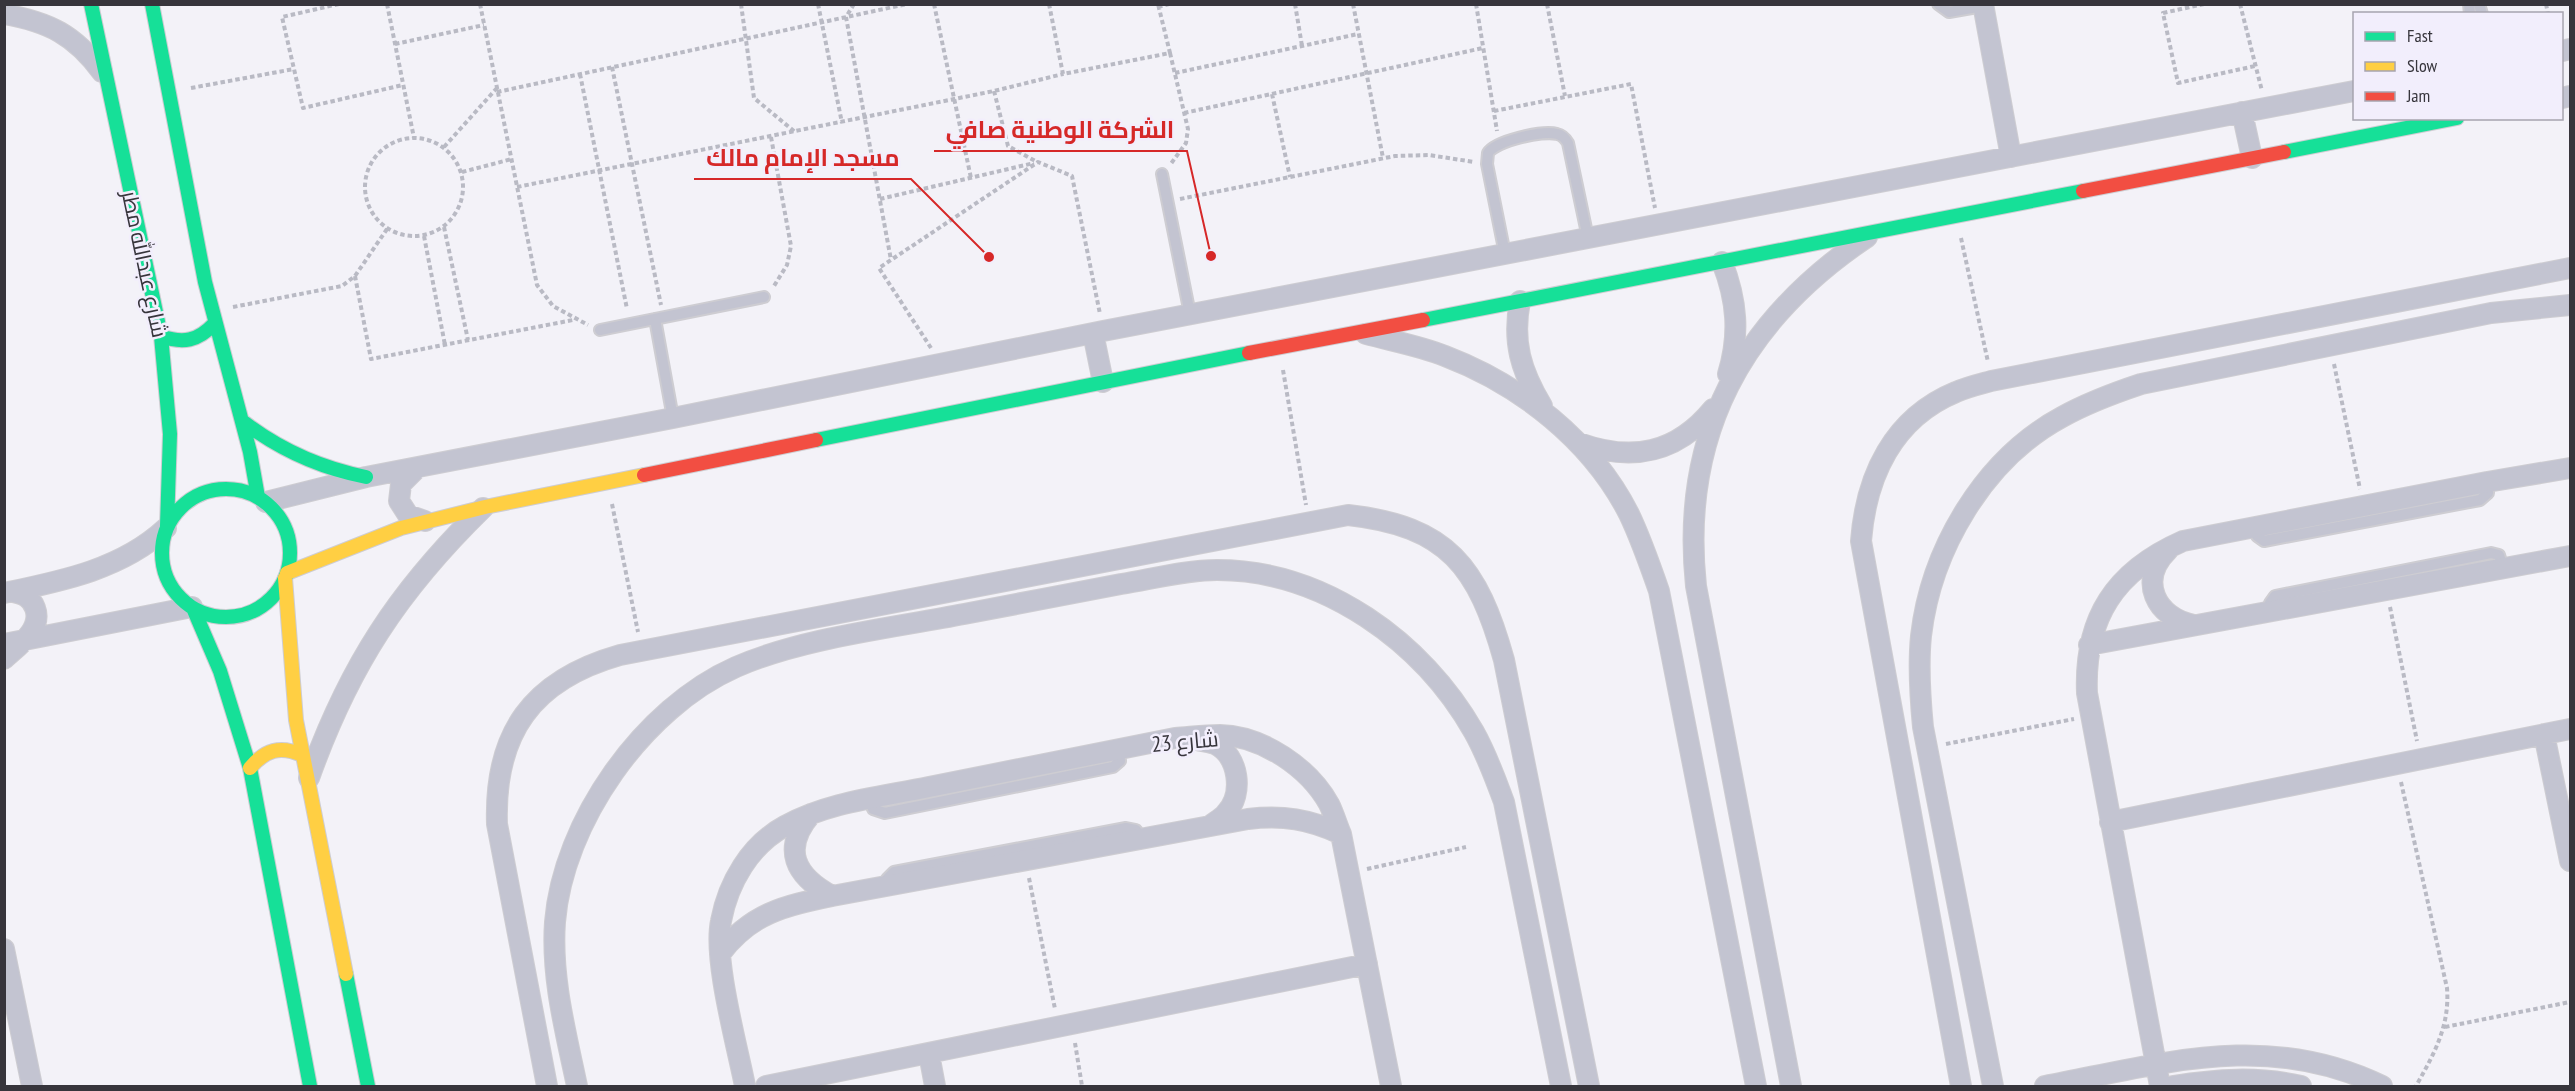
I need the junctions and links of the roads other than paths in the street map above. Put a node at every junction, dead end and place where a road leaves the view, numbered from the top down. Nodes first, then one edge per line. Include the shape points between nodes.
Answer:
1 (92, 4) edge
2 (152, 4) edge
3 (1938, 4) edge
4 (1983, 5) edge
5 (4, 15) edge
6 (106, 78) junction
7 (2353, 91) edge
8 (2242, 112) junction
9 (2447, 120) edge
10 (2011, 157) junction
11 (2252, 158) junction
12 (1162, 174) road end
13 (1876, 232) junction
14 (1588, 238) junction
15 (1505, 254) junction
16 (1722, 262) junction
17 (2571, 268) edge
18 (764, 297) road end
19 (1520, 301) junction
20 (2571, 306) edge
21 (1190, 314) junction
22 (2329, 316) junction
23 (213, 317) junction
24 (659, 318) junction
25 (600, 330) road end
26 (1098, 332) junction
27 (1360, 332) junction
28 (161, 336) junction
29 (2333, 345) junction
30 (1103, 382) junction
31 (1719, 402) junction
32 (1547, 415) junction
33 (673, 418) junction
34 (245, 423) junction
35 (1576, 442) junction
36 (416, 469) junction
37 (2568, 469) edge
38 (366, 477) junction
39 (2487, 482) junction
40 (262, 499) junction
41 (484, 507) junction
42 (425, 521) junction
43 (2255, 526) junction
44 (166, 527) junction
45 (2183, 542) junction
46 (2571, 556) edge
47 (2503, 568) junction
48 (286, 576) junction
49 (970, 586) junction
50 (8, 592) edge
51 (192, 608) junction
52 (2271, 611) junction
53 (976, 612) junction
54 (2194, 626) junction
55 (14, 642) edge
56 (2089, 645) junction
57 (4, 659) edge
58 (2571, 729) edge
59 (2544, 734) junction
60 (1174, 738) junction
61 (302, 755) junction
62 (250, 768) junction
63 (308, 780) junction
64 (811, 814) junction
65 (2110, 822) junction
66 (1211, 825) junction
67 (1341, 834) junction
68 (1140, 838) junction
69 (2571, 861) edge
70 (887, 886) junction
71 (832, 896) junction
72 (4, 949) edge
73 (720, 954) junction
74 (1367, 964) junction
75 (929, 1054) junction
76 (2156, 1065) junction
77 (32, 1086) edge
78 (310, 1086) edge
79 (368, 1086) edge
80 (547, 1086) edge
81 (577, 1086) edge
82 (745, 1086) edge
83 (766, 1086) edge
84 (935, 1086) edge
85 (1391, 1086) edge
86 (1561, 1086) edge
87 (1589, 1086) edge
88 (1756, 1086) edge
89 (1791, 1086) edge
90 (1961, 1086) edge
91 (1992, 1086) edge
92 (2045, 1086) edge
93 (2160, 1086) edge
94 (2173, 1086) edge
95 (2301, 1086) edge
96 (2382, 1086) edge

1 - 6 street, شارع عبدالله مطر
2 - 23 street
3 - 4 lane via 1949,12
4 - 10 street
5 - 6 street via 31,19 63,32 86,51
6 - 28 street, شارع عبدالله مطر
7 - 8 street
8 - 10 street
8 - 11 street
9 - 11 street
10 - 14 street
11 - 13 street
12 - 21 lane
13 - 16 street
13 - 31 street via 1813,278 1785,306 1760,335
14 - 15 street
14 - 15 lane via 1570,148 1564,137 1553,133 1499,142 1488,153 1487,164
15 - 21 street
16 - 19 street
16 - 31 street via 1733,294 1736,337
17 - 22 street
18 - 24 lane
19 - 27 street
19 - 32 street via 1516,345 1521,366
20 - 29 street via 2492,313
21 - 26 street
22 - 29 street
22 - 90 street via 1992,381 1956,392 1928,407 1905,427 1885,452 1871,480 1863,510 1861,541
23 - 28 street via 204,335 191,342
23 - 34 street
24 - 25 lane
24 - 33 lane
26 - 30 street
26 - 33 street
27 - 30 street
27 - 32 street via 1443,355 1480,371
28 - 44 street, شارع عبدالله مطر via 170,434
29 - 91 street via 2141,384 2099,398 2059,418 1991,475 1959,521 1944,551 1929,593 1918,679 1927,747
30 - 41 street
31 - 35 street via 1681,440 1656,450 1629,454 1602,451
31 - 89 street via 1698,472 1693,509 1696,586
32 - 35 street
33 - 36 street
34 - 38 street via 289,454 340,473
34 - 40 street
35 - 88 street via 1605,475 1628,513 1659,591
36 - 38 street
36 - 42 street via 401,483 399,501 408,515
37 - 39 street
38 - 40 street
39 - 43 street
39 - 43 lane via 2485,498 2446,507 2264,541 2257,536
40 - 44 street via 229,488 199,494 186,502
40 - 48 street via 283,522 288,534
41 - 42 street
41 - 63 street via 419,575 366,650 325,732
42 - 48 street via 364,541
43 - 45 street
44 - 50 street via 147,546 120,560 76,576
44 - 51 street via 162,542 164,572 170,586
45 - 54 street via 2162,557 2153,581 2154,595 2164,612
45 - 56 street via 2156,554 2121,582 2096,622
46 - 47 street
47 - 52 street
47 - 52 lane via 2499,555 2491,553 2275,596 2270,603
48 - 51 street via 272,598 252,611 221,617
48 - 61 street via 291,685
49 - 53 street
49 - 80 street via 588,664 559,680 534,702 515,729 502,759 496,792 497,825
49 - 87 street via 1348,515 1387,519 1423,533 1455,557 1479,588 1504,660
50 - 55 street via 28,597 37,612 33,629
51 - 55 street
51 - 62 street via 220,671
52 - 54 street
53 - 81 street via 775,653 734,668 698,688 633,747 586,819 561,885 555,921 559,995
53 - 86 street via 1174,574 1216,570 1259,574 1300,585 1376,623 1409,650 1454,701 1489,760 1504,802
54 - 56 street
55 - 57 street
56 - 65 street via 2086,669 2090,716
58 - 59 street
59 - 65 street
59 - 69 street
60 - 64 street, شارع 23
60 - 66 street via 1215,744 1229,758 1237,776 1236,796 1227,813
60 - 67 street, شارع 23 via 1222,735 1255,742 1284,757 1322,795
61 - 62 street via 292,750 267,751
61 - 63 street
62 - 78 street
63 - 79 street
64 - 71 street via 800,827 795,859 802,875
64 - 73 street, شارع 23 via 783,826 760,844 741,868 727,895 720,923
65 - 76 street
66 - 67 street via 1274,816 1319,824
66 - 68 street
67 - 74 street, شارع 23
68 - 70 street
68 - 70 lane via 1136,830 1126,828 894,872 887,879
70 - 71 street
71 - 73 street via 760,917 731,939
72 - 77 street
73 - 82 street, شارع 23
74 - 75 street
74 - 85 street, شارع 23
75 - 83 street
75 - 84 street
76 - 92 street
76 - 93 street
76 - 96 street via 2228,1054 2265,1055 2336,1068
94 - 95 street via 2248,1079

